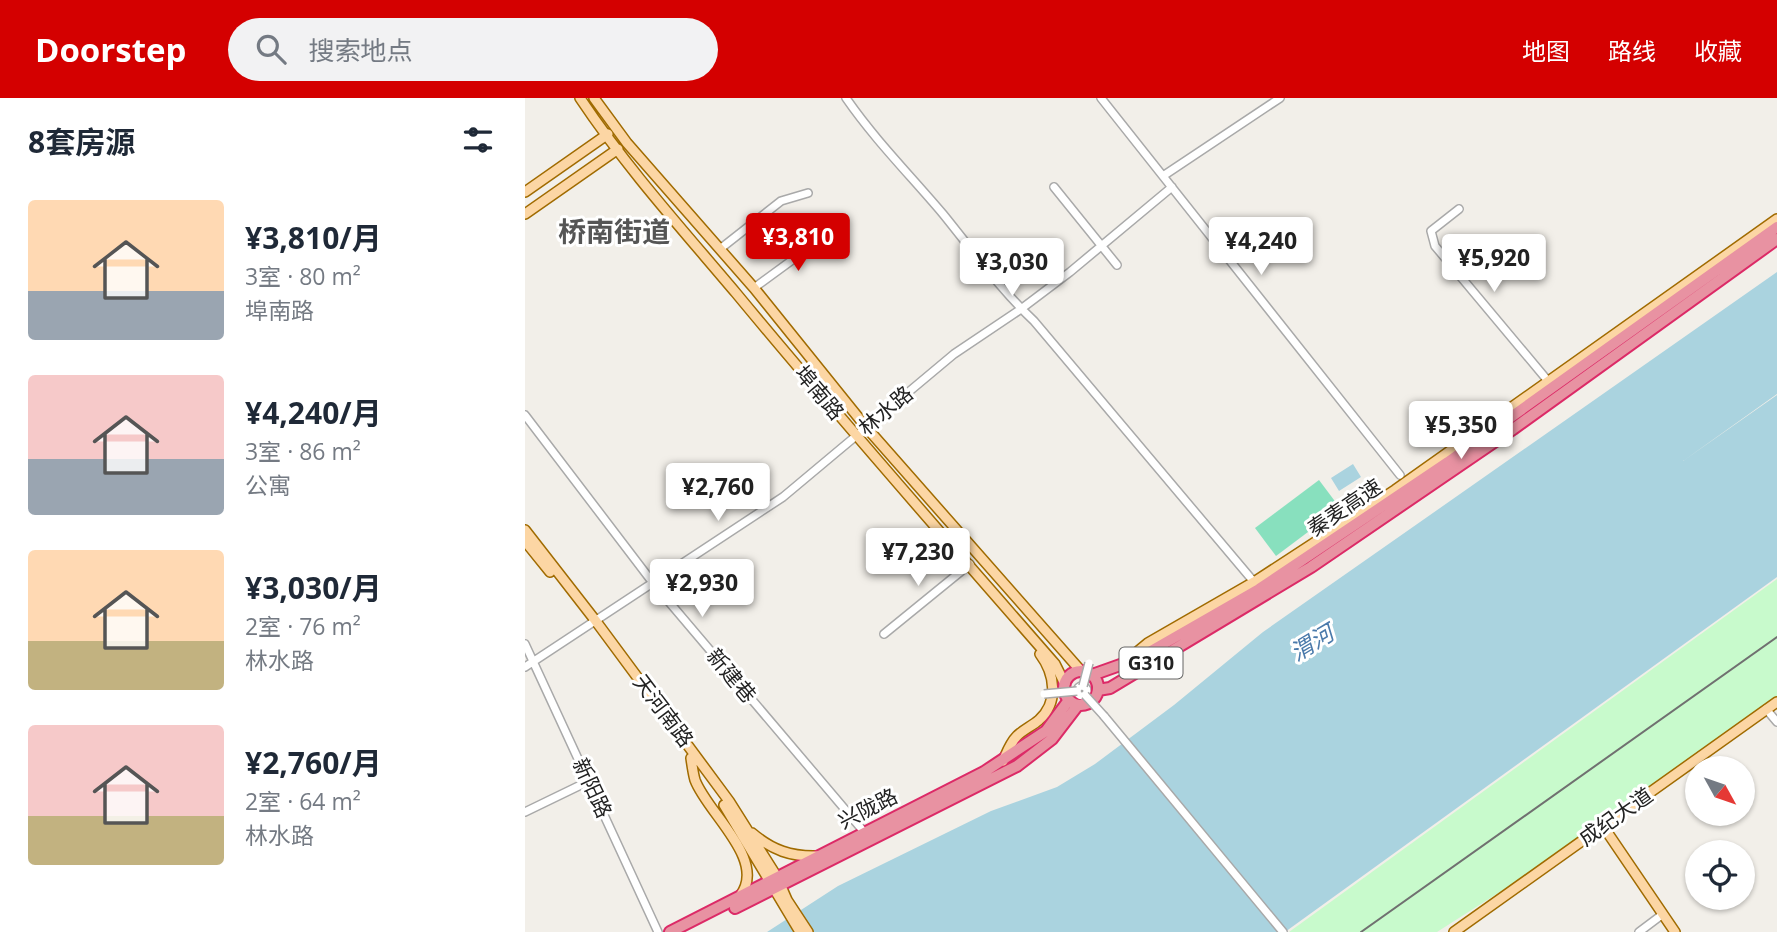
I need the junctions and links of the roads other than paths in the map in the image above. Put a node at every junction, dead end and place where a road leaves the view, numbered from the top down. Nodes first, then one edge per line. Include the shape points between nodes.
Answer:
1 (579, 98) edge
2 (594, 98) edge
3 (846, 98) edge
4 (1101, 98) edge
5 (1280, 98) edge
6 (615, 129) junction
7 (605, 136) junction
8 (627, 143) junction
9 (616, 150) junction
10 (1163, 176) junction
11 (1054, 187) dead end
12 (1172, 187) junction
13 (525, 192) edge
14 (809, 193) dead end
15 (1459, 209) dead end
16 (525, 214) edge
17 (1777, 219) edge
18 (1777, 227) edge
19 (825, 236) dead end
20 (1777, 239) edge
21 (1102, 246) junction
22 (720, 249) junction
23 (1117, 265) dead end
24 (754, 288) junction
25 (1021, 309) junction
26 (1548, 381) junction
27 (525, 415) edge
28 (866, 427) junction
29 (855, 436) junction
30 (1400, 475) dead end
31 (525, 530) edge
32 (525, 541) edge
33 (970, 564) junction
34 (1254, 582) junction
35 (653, 583) junction
36 (593, 621) junction
37 (1018, 621) junction
38 (1202, 628) junction
39 (884, 634) dead end
40 (525, 644) edge
41 (1058, 645) junction
42 (1048, 656) junction
43 (534, 661) junction
44 (525, 667) edge
45 (1118, 667) junction
46 (1087, 670) junction
47 (1065, 684) junction
48 (1098, 690) junction
49 (1044, 694) dead end
50 (1079, 695) junction
51 (1777, 702) edge
52 (1766, 709) junction
53 (1777, 722) edge
54 (691, 758) junction
55 (1003, 761) junction
56 (589, 781) junction
57 (525, 812) edge
58 (1603, 826) junction
59 (745, 828) junction
60 (865, 833) junction
61 (818, 856) junction
62 (775, 883) junction
63 (737, 899) junction
64 (784, 902) junction
65 (1663, 914) junction
66 (658, 932) edge
67 (670, 932) edge
68 (686, 932) edge
69 (800, 932) edge
70 (808, 932) edge
71 (1283, 932) edge
72 (1454, 932) edge
73 (1639, 932) edge
74 (1675, 932) edge

1 - 7 main road, 埠南路
2 - 6 main road, 埠南路
3 - 25 street
4 - 10 street
5 - 10 street
6 - 7 main road
6 - 8 main road, 埠南路
7 - 9 main road, 埠南路
7 - 13 main road
8 - 9 main road
8 - 22 main road, 埠南路
9 - 16 main road
9 - 29 main road, 埠南路
10 - 12 street
11 - 21 street
12 - 21 street, 林水路
12 - 30 street
14 - 22 street via 781,201
15 - 26 street via 1431,231 1435,246
17 - 26 main road
18 - 38 highway, 秦麦高速 / G310 via 1448,462
19 - 24 street
20 - 38 highway, 秦麦高速 / G310 via 1311,568
21 - 23 street
21 - 25 street, 林水路
22 - 24 main road, 埠南路
24 - 28 main road, 埠南路
25 - 28 street, 林水路 via 954,354
25 - 34 street
26 - 34 main road via 1395,490
27 - 35 street, 新建巷
28 - 29 street, 林水路
28 - 41 main road, 埠南路
29 - 33 main road, 埠南路
29 - 35 street, 林水路 via 783,497
31 - 36 main road, 天河南路
32 - 36 main road, 天河南路
33 - 37 main road, 埠南路
33 - 39 street
34 - 45 main road via 1148,643
35 - 36 street, 林水路
35 - 60 street, 新建巷
36 - 43 street, 林水路
36 - 54 main road, 天河南路
36 - 59 main road, 天河南路
37 - 42 main road, 埠南路
37 - 55 main road via 1048,668 1053,700 1040,719 1011,743
38 - 45 highway, 秦麦高速 / G310
38 - 48 highway, 秦麦高速 / G310 via 1109,688
40 - 43 street, 新阳路
41 - 42 main road
41 - 46 main road, 埠南路
42 - 47 main road, 埠南路
43 - 44 street, 林水路
43 - 56 street, 新阳路
45 - 46 highway, 秦麦高速 / G310
46 - 47 highway via 1071,674
46 - 48 highway
46 - 50 street, bridge
47 - 50 highway via 1065,692
48 - 50 highway, 秦麦高速 via 1089,703
49 - 50 street, bridge
50 - 55 highway, 兴陇路 via 1046,731
50 - 62 highway, 兴陇路 via 1052,739 1017,766
50 - 71 street, bridge via 1106,719
51 - 52 main road, 成纪大道
52 - 53 street
52 - 58 main road, 成纪大道
54 - 62 main road, 天河南路
54 - 63 main road via 696,781 746,862 748,879
55 - 60 highway, 兴陇路
56 - 57 street
56 - 66 street, 新阳路
58 - 65 main road
58 - 72 main road, 成纪大道
59 - 61 main road via 777,850
59 - 62 main road, 天河南路
60 - 61 highway, 兴陇路
61 - 62 highway, 兴陇路
62 - 63 highway, 兴陇路
62 - 64 main road, 天河南路
62 - 68 highway, 兴陇路
63 - 67 highway, 兴陇路
64 - 69 main road
64 - 70 main road
65 - 73 street
65 - 74 main road

